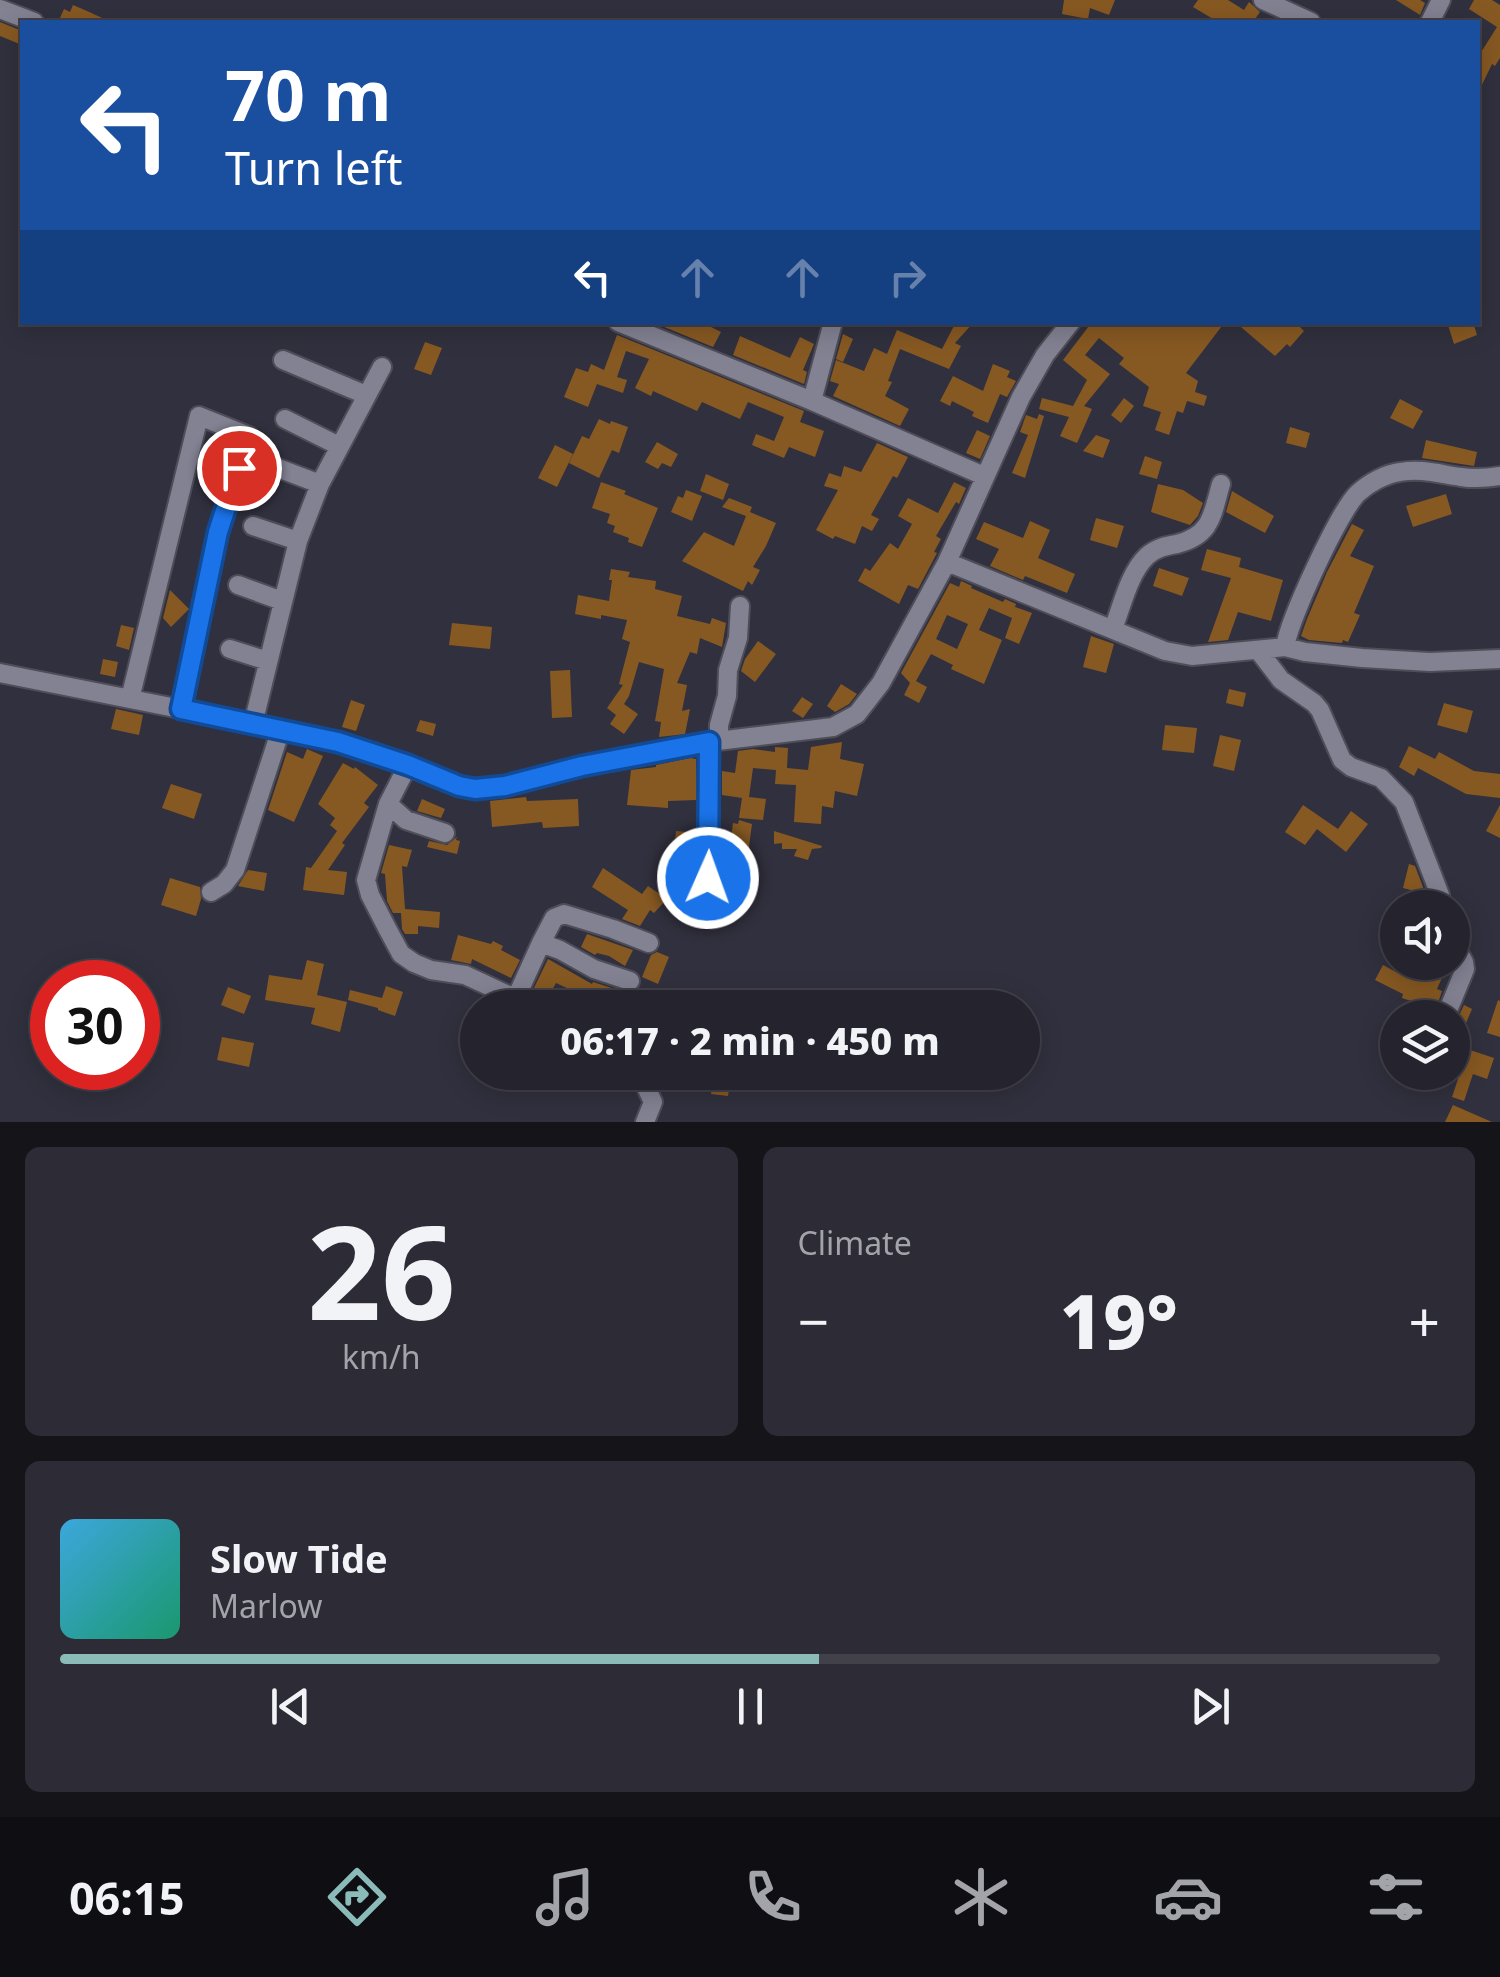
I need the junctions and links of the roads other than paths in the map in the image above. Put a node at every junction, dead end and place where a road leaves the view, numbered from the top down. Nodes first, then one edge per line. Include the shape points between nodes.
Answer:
1 (1263, 0) edge
2 (0, 9) edge
3 (29, 20) edge
4 (1306, 20) edge
5 (625, 325) edge
6 (832, 325) edge
7 (1069, 325) edge
8 (283, 360) dead end
9 (382, 367) dead end
10 (366, 396) junction
11 (812, 402) junction
12 (285, 419) dead end
13 (339, 446) junction
14 (275, 467) dead end
15 (984, 476) junction
16 (1500, 476) edge
17 (320, 484) junction
18 (1221, 484) dead end
19 (253, 526) dead end
20 (298, 541) junction
21 (946, 562) junction
22 (238, 585) dead end
23 (282, 601) junction
24 (740, 606) dead end
25 (1113, 628) junction
26 (1285, 647) junction
27 (230, 648) dead end
28 (1258, 650) junction
29 (1500, 659) edge
30 (268, 661) junction
31 (0, 672) edge
32 (130, 699) junction
33 (181, 709) junction
34 (253, 724) junction
35 (280, 730) junction
36 (714, 741) junction
37 (408, 765) junction
38 (388, 804) junction
39 (445, 832) dead end
40 (1438, 890) edge
41 (211, 892) dead end
42 (699, 911) dead end
43 (541, 943) junction
44 (650, 944) dead end
45 (630, 980) dead end
46 (498, 990) edge
47 (520, 990) edge
48 (647, 1090) edge
49 (645, 1122) edge

1 - 4 street
2 - 3 street
5 - 11 street
6 - 11 street
7 - 15 street via 1031,378
8 - 10 street
9 - 10 street
10 - 13 street
11 - 15 street
12 - 13 street
13 - 17 street
14 - 17 street
15 - 21 street
16 - 26 street via 1398,472 1359,492 1339,521
17 - 20 street
18 - 25 street via 1203,533 1144,558
19 - 20 street
20 - 23 street
21 - 25 street
21 - 36 street via 881,683 857,714 833,727
22 - 23 street
23 - 30 street
24 - 36 street
25 - 28 street via 1192,656
26 - 28 street
26 - 29 street via 1430,662
27 - 30 street
28 - 40 street via 1281,680 1320,710 1342,760 1381,778 1401,798
30 - 34 street
31 - 32 street
32 - 33 street
32 - 33 street via 199,416 250,436 218,532
33 - 34 street
34 - 35 street
35 - 37 street
35 - 41 street via 235,870
36 - 37 street via 488,789 459,786
36 - 42 street via 710,864
37 - 38 street
38 - 39 street via 406,820
38 - 46 street via 366,880 402,954
43 - 44 street via 554,918 564,914
43 - 45 street
43 - 47 street
48 - 49 street via 653,1102

